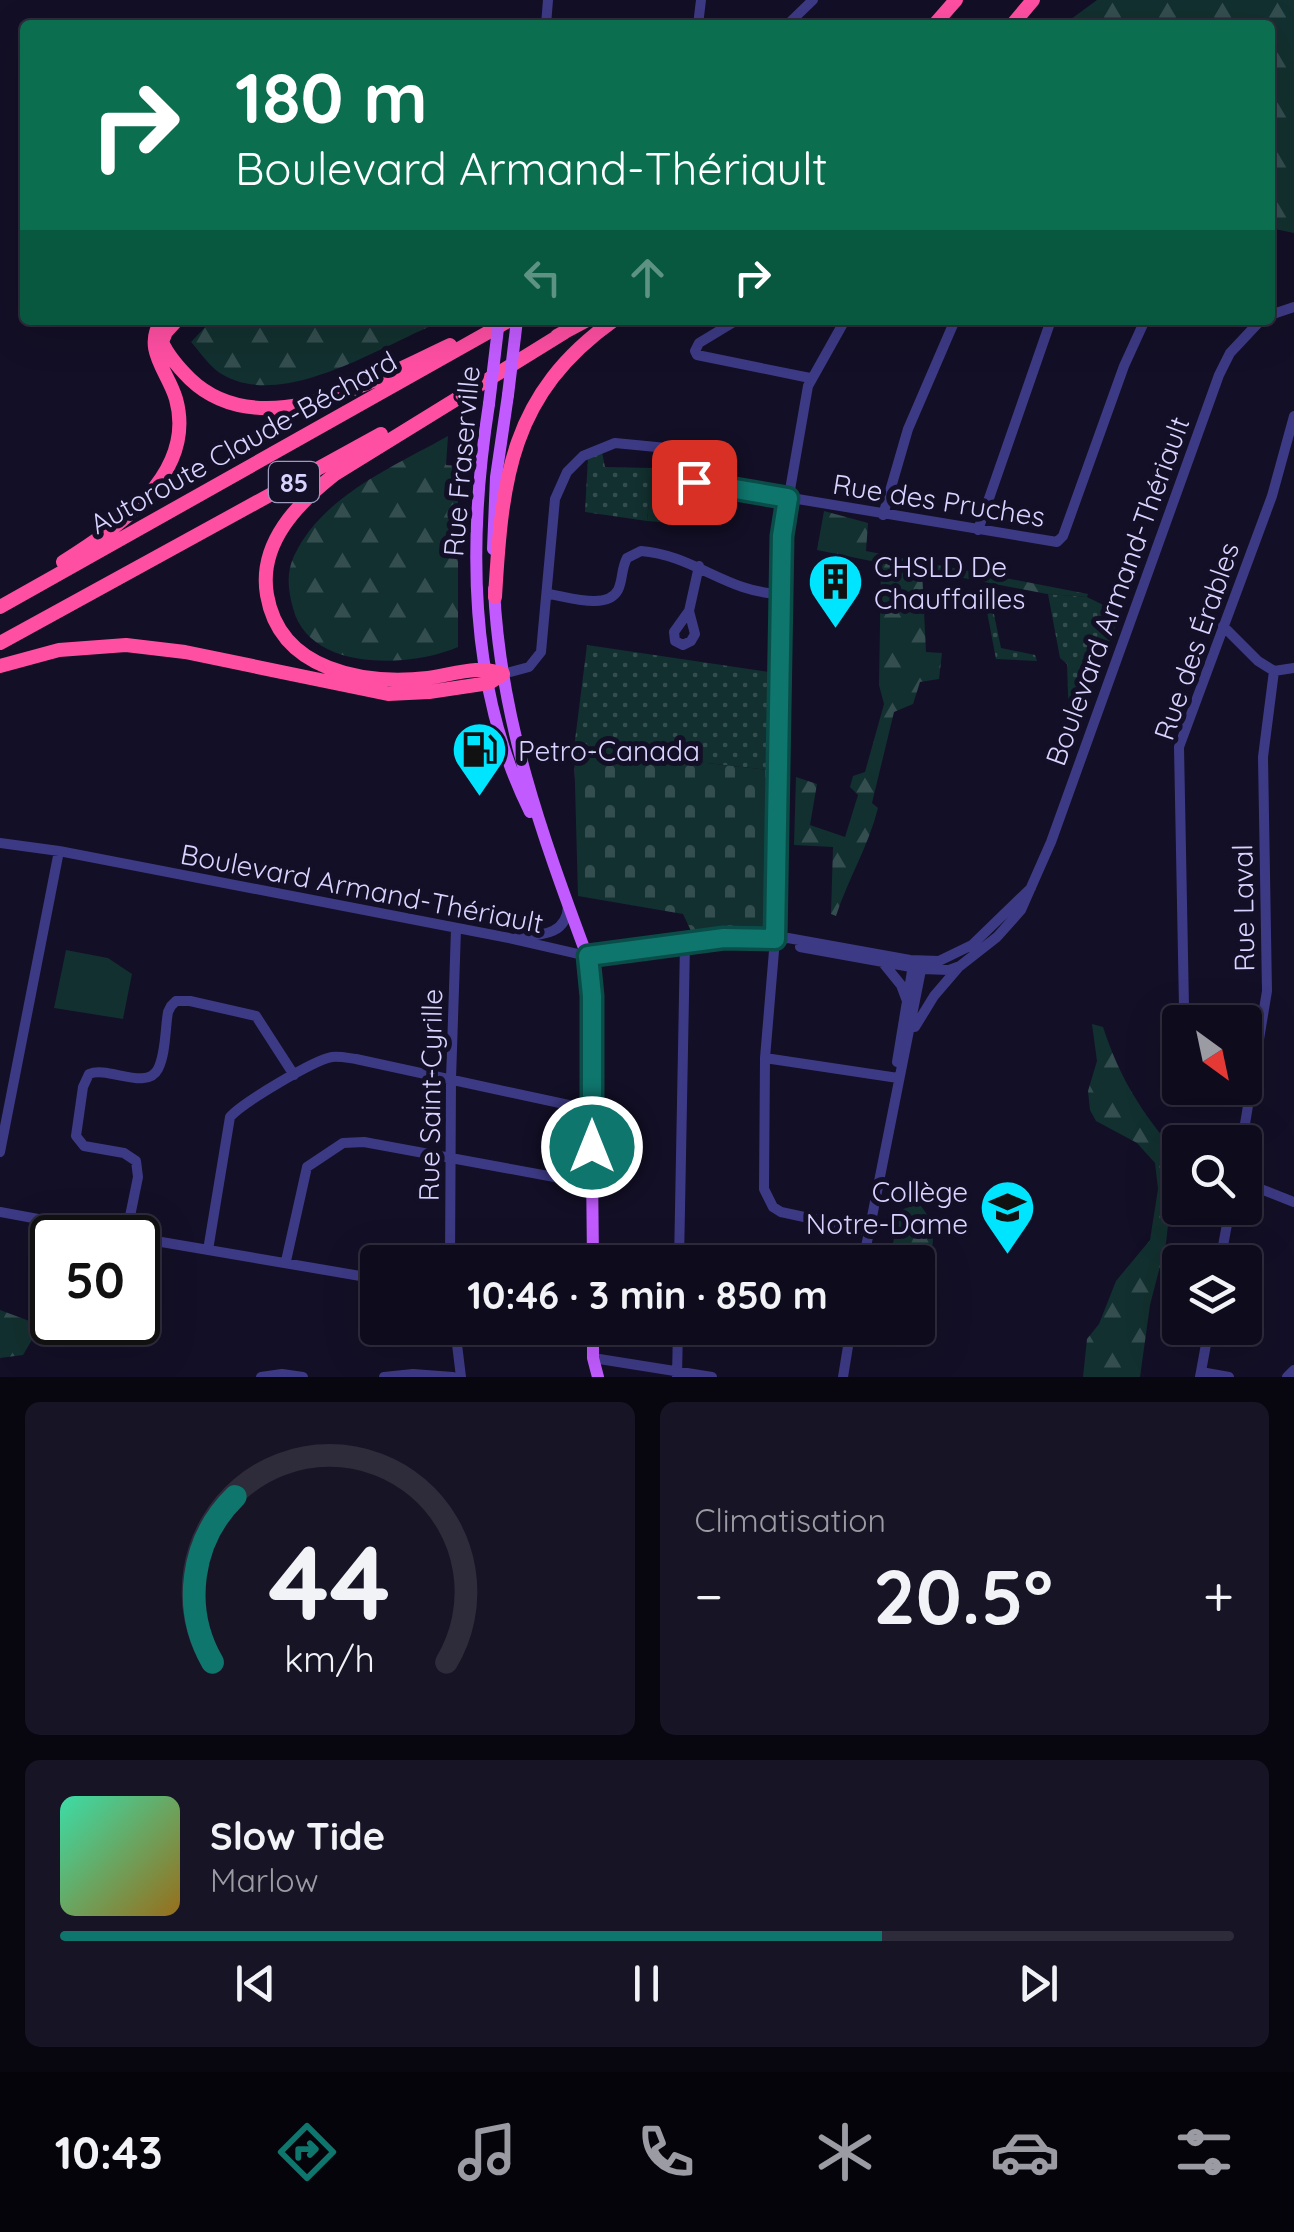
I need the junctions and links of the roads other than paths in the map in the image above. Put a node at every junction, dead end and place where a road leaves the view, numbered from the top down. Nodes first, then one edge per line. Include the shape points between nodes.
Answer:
1 (813, 0) edge
2 (956, 0) edge
3 (1033, 0) edge
4 (792, 20) edge
5 (938, 20) edge
6 (1016, 20) edge
7 (159, 325) edge
8 (174, 325) edge
9 (489, 325) edge
10 (499, 325) edge
11 (505, 325) edge
12 (514, 325) edge
13 (578, 325) edge
14 (608, 325) edge
15 (729, 325) edge
16 (840, 325) edge
17 (953, 325) edge
18 (1050, 325) edge
19 (1143, 325) edge
20 (1257, 325) edge
21 (565, 332) junction
22 (810, 378) junction
23 (1294, 416) edge
24 (678, 449) dead end
25 (694, 482) dead end
26 (788, 498) junction
27 (883, 514) junction
28 (978, 530) junction
29 (698, 566) junction
30 (548, 594) junction
31 (781, 594) junction
32 (494, 596) junction
33 (0, 604) edge
34 (689, 610) dead end
35 (1223, 626) junction
36 (0, 643) edge
37 (0, 666) edge
38 (1294, 668) edge
39 (1274, 672) junction
40 (503, 674) junction
41 (488, 676) junction
42 (542, 836) junction
43 (0, 843) edge
44 (59, 851) junction
45 (1032, 888) junction
46 (568, 905) junction
47 (456, 929) junction
48 (509, 938) junction
49 (775, 939) junction
50 (685, 943) junction
51 (588, 956) junction
52 (884, 964) junction
53 (918, 965) junction
54 (960, 966) junction
55 (907, 1002) junction
56 (1184, 1005) edge
57 (1263, 1028) joint
58 (908, 1046) junction
59 (765, 1058) junction
60 (294, 1076) junction
61 (898, 1078) junction
62 (451, 1079) junction
63 (592, 1110) junction
64 (1245, 1125) edge
65 (0, 1152) edge
66 (451, 1158) junction
67 (592, 1184) junction
68 (1262, 1190) edge
69 (1294, 1202) edge
70 (0, 1212) edge
71 (135, 1215) edge
72 (30, 1218) edge
73 (870, 1231) junction
74 (160, 1242) edge
75 (450, 1245) edge
76 (594, 1245) edge
77 (679, 1245) edge
78 (867, 1245) edge
79 (208, 1250) junction
80 (286, 1261) junction
81 (360, 1275) edge
82 (457, 1345) edge
83 (593, 1345) edge
84 (678, 1345) edge
85 (848, 1345) edge
86 (1206, 1345) edge
87 (593, 1358) junction
88 (1294, 1370) edge
89 (677, 1374) edge
90 (1201, 1375) edge
91 (260, 1377) edge
92 (303, 1377) edge
93 (384, 1377) edge
94 (452, 1377) edge
95 (462, 1377) edge
96 (598, 1377) edge
97 (712, 1377) edge
98 (843, 1377) edge
99 (1229, 1377) edge
100 (1287, 1377) edge

1 - 4 street
2 - 5 highway
3 - 6 highway
7 - 33 highway via 154,347 180,417 168,467 120,522
8 - 9 highway via 162,342 184,372 221,400 263,409 341,392
10 - 41 main road, Rue Fraserville, bridge via 476,532
11 - 33 highway, Autoroute Claude-Béchard / 85
12 - 32 main road, Rue Fraserville, bridge via 494,503
13 - 21 highway, 85
14 - 32 highway via 567,358 530,409 506,483
15 - 22 street via 699,343 697,355
16 - 22 street
17 - 27 street via 908,428
18 - 28 street
19 - 28 street, Rue des Pruches via 1063,536 1057,542
20 - 45 street, Boulevard Armand-Thériault via 1220,374
21 - 36 highway, 85
21 - 41 highway via 322,484 280,530 267,564 276,622 294,647 319,664 390,680
22 - 26 street
23 - 35 street, Rue des Érables
24 - 30 street via 615,442 583,456 567,472 555,499
25 - 26 street, Rue des Pruches
26 - 27 street, Rue des Pruches
26 - 31 street
27 - 28 street, Rue des Pruches
29 - 30 street via 640,551 627,558 619,589 608,600
29 - 31 street via 735,587
29 - 34 street
30 - 40 street via 538,659
31 - 49 street
32 - 40 main road, Rue Fraserville
35 - 39 street
35 - 56 street, Rue des Érables via 1179,747
37 - 41 highway via 59,650 126,644 388,694
38 - 39 street
39 - 57 street, Rue Laval via 1263,757
40 - 41 highway
40 - 42 main road, Rue Fraserville
41 - 42 main road, Rue Fraserville via 516,781
42 - 46 main road, Rue Fraserville
43 - 44 street, Boulevard Armand-Thériault
44 - 47 street, Boulevard Armand-Thériault
44 - 65 street
45 - 53 street, Boulevard Armand-Thériault via 962,952
45 - 54 street, Boulevard Armand-Thériault via 1010,923
46 - 48 street via 557,930
46 - 51 main road, Rue Fraserville
47 - 48 street, Boulevard Armand-Thériault
47 - 62 street, Rue Saint-Cyrille
48 - 51 street, Boulevard Armand-Thériault
49 - 50 street, Boulevard Armand-Thériault
49 - 52 street, Boulevard Armand-Thériault
49 - 53 street, Boulevard Armand-Thériault
49 - 59 street
50 - 51 street, Boulevard Armand-Thériault
50 - 77 street
51 - 63 main road, Rue Fraserville
52 - 53 street, Boulevard Armand-Thériault
52 - 55 street
53 - 54 street, Boulevard Armand-Thériault
53 - 55 street
53 - 58 street
54 - 58 street via 919,1018
55 - 61 street
57 - 64 street, Rue Laval
58 - 61 street
59 - 61 street
59 - 73 street via 764,1189 773,1207
60 - 62 street via 343,1057
60 - 71 street via 256,1016 182,1000 168,1012 154,1075 89,1074 76,1136 84,1146 136,1160
60 - 79 street via 230,1117
61 - 73 street
62 - 63 street
62 - 66 street, Rue Saint-Cyrille
63 - 67 main road, Rue Fraserville
66 - 67 street
66 - 75 street, Rue Saint-Cyrille
66 - 80 street via 353,1141 332,1148 306,1167
67 - 76 main road, Rue Fraserville
68 - 69 street
70 - 72 street
73 - 78 street
74 - 79 street
79 - 80 street
80 - 81 street
82 - 95 street
83 - 87 main road
84 - 89 street
85 - 98 street
86 - 90 street
87 - 89 street
87 - 96 main road
88 - 100 street
89 - 97 street
90 - 99 street
91 - 92 street
93 - 94 street

